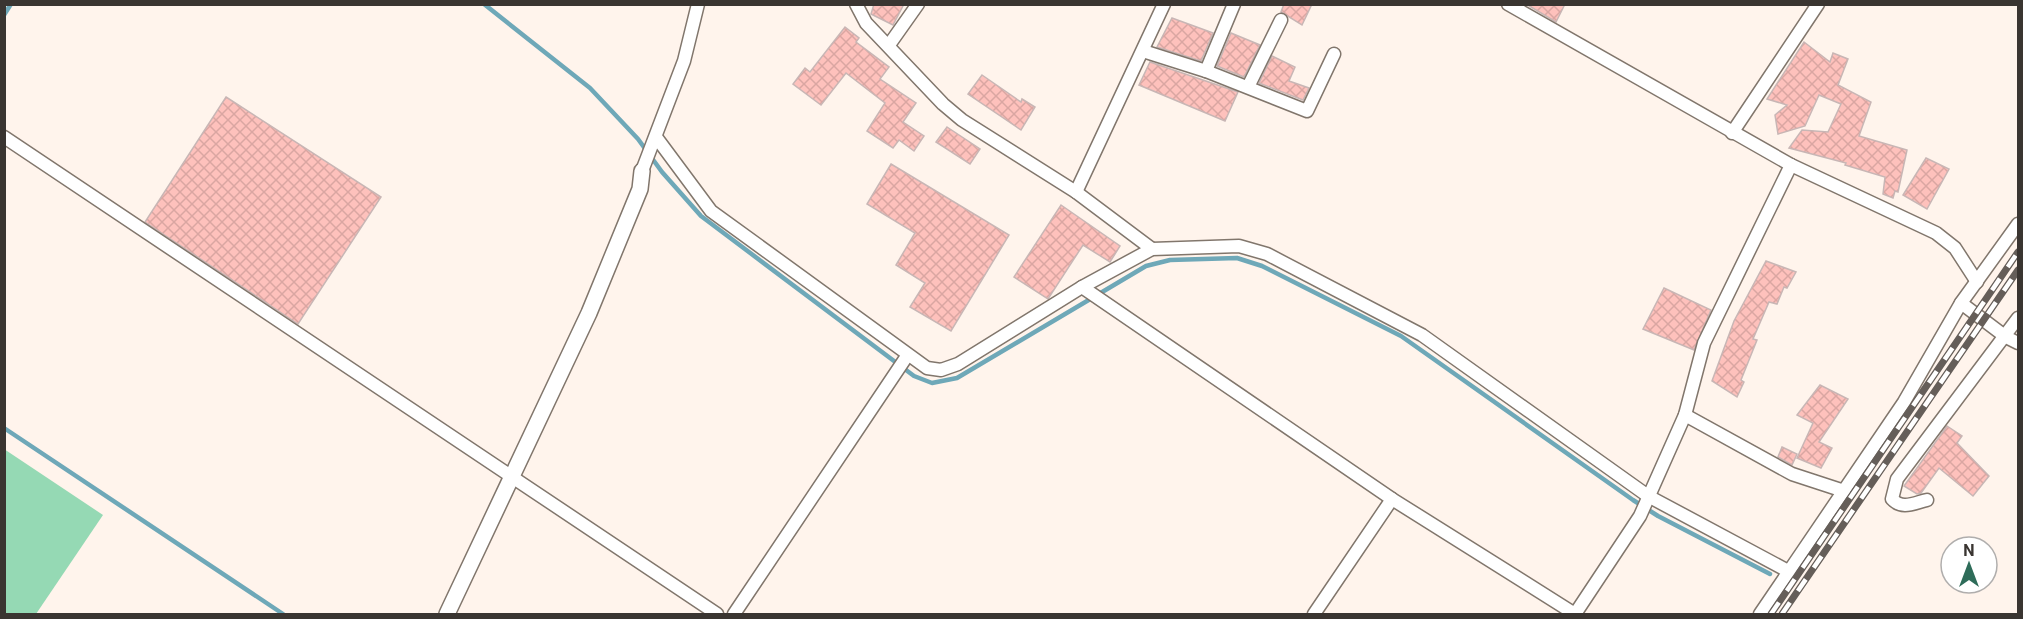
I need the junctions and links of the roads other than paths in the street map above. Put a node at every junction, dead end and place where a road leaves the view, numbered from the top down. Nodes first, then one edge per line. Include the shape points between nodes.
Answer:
1 (698, 4) edge
2 (856, 4) edge
3 (918, 4) edge
4 (1164, 4) edge
5 (1234, 4) edge
6 (1508, 4) edge
7 (1818, 4) edge
8 (1281, 20) dead end
9 (890, 45) junction
10 (1143, 51) junction
11 (1335, 54) dead end
12 (1206, 71) junction
13 (1248, 87) junction
14 (1732, 133) junction
15 (4, 137) edge
16 (655, 139) junction
17 (1791, 165) junction
18 (644, 167) joint
19 (1076, 192) junction
20 (2019, 224) edge
21 (1152, 249) junction
22 (1977, 282) junction
23 (1085, 289) junction
24 (1961, 303) junction
25 (2019, 318) edge
26 (2006, 337) junction
27 (2019, 343) edge
28 (906, 358) junction
29 (1685, 415) junction
30 (512, 479) junction
31 (1844, 490) junction
32 (1647, 499) junction
33 (1392, 500) junction
34 (1927, 500) dead end
35 (1790, 572) junction
36 (1575, 614) edge
37 (447, 615) edge
38 (717, 615) edge
39 (734, 615) edge
40 (1314, 615) edge
41 (1760, 615) edge

1 - 16 street via 684,61
2 - 9 street via 866,23
3 - 9 street
4 - 10 street
5 - 12 street
6 - 14 street
7 - 14 street
8 - 13 street
9 - 19 street via 962,120
10 - 12 street
10 - 19 street
11 - 13 street via 1307,111
12 - 13 street
14 - 17 street
15 - 30 street
16 - 18 street
16 - 28 street via 711,211
17 - 22 street via 1936,233 1955,248
17 - 29 street via 1704,343
18 - 30 street via 640,189 591,309
19 - 21 street
20 - 22 street
21 - 23 street
21 - 32 street via 1239,246 1267,254 1422,335
22 - 24 street
23 - 28 street via 958,364 941,370
23 - 33 street
24 - 26 street
24 - 31 street via 1904,402
25 - 26 street
26 - 27 street
26 - 34 street via 1892,490 1896,504 1904,506
28 - 39 street
29 - 31 street via 1792,474
29 - 32 street
30 - 37 street
30 - 38 street
31 - 35 street
32 - 35 street
32 - 36 street via 1640,516
33 - 36 street
33 - 40 street
35 - 41 street

